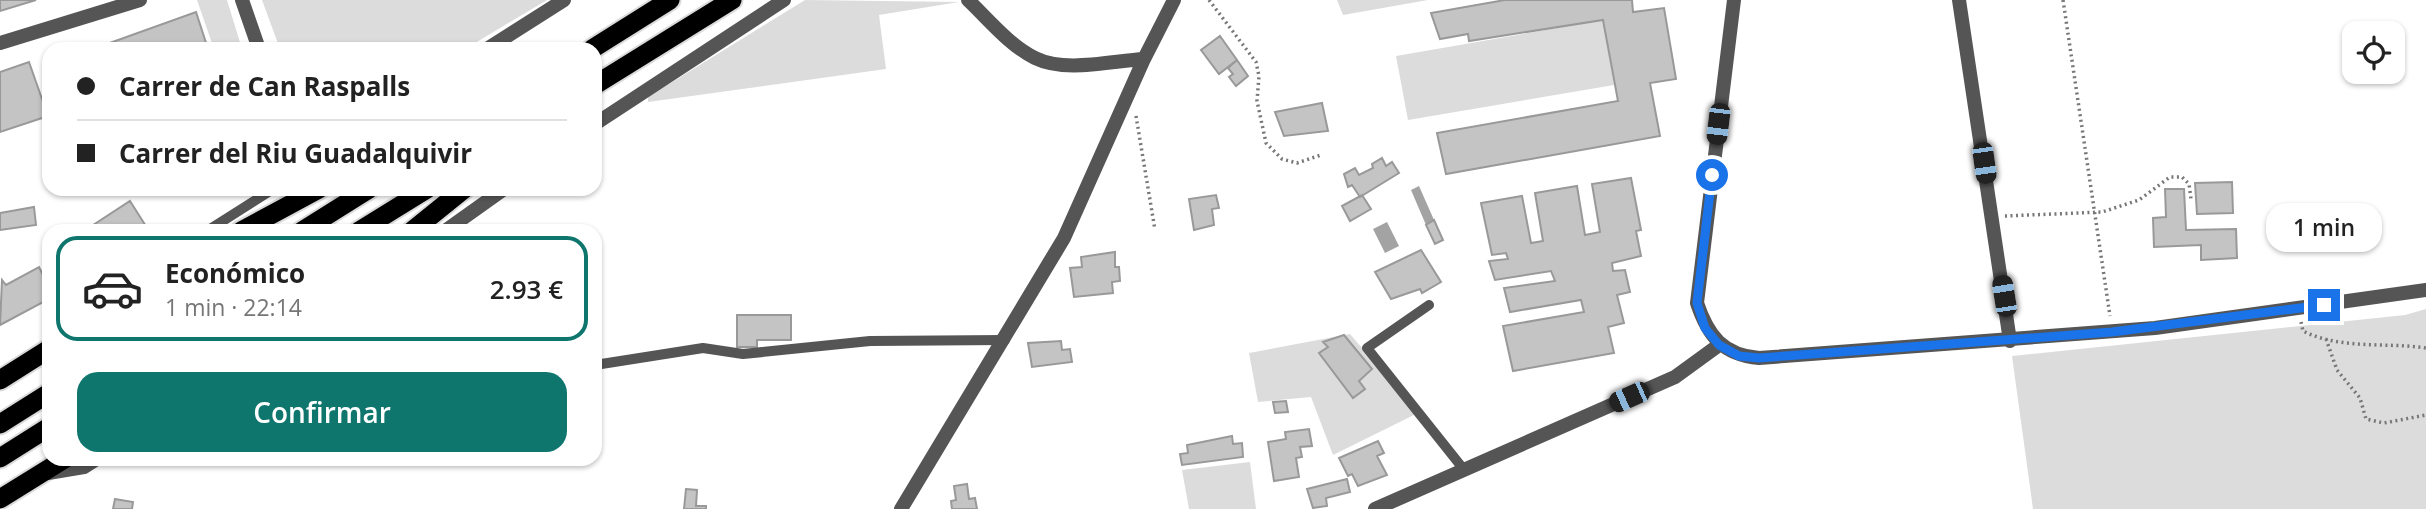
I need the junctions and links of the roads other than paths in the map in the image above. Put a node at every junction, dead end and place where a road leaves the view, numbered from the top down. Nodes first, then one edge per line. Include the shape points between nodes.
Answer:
1 (139, 0) edge
2 (242, 0) edge
3 (564, 0) edge
4 (670, 0) edge
5 (732, 0) edge
6 (784, 0) edge
7 (968, 0) edge
8 (1174, 0) edge
9 (1734, 0) edge
10 (1959, 0) edge
11 (257, 42) edge
12 (498, 42) edge
13 (0, 43) edge
14 (602, 43) edge
15 (1144, 59) junction
16 (602, 81) edge
17 (602, 119) edge
18 (262, 196) edge
19 (305, 196) edge
20 (358, 196) edge
21 (415, 196) edge
22 (455, 196) edge
23 (494, 196) edge
24 (217, 224) edge
25 (254, 224) edge
26 (314, 224) edge
27 (370, 224) edge
28 (421, 224) edge
29 (455, 224) edge
30 (2426, 290) edge
31 (1429, 305) dead end
32 (1006, 340) junction
33 (2010, 341) junction
34 (1719, 345) junction
35 (42, 353) edge
36 (602, 364) edge
37 (0, 380) edge
38 (42, 397) edge
39 (0, 424) edge
40 (42, 431) edge
41 (0, 458) edge
42 (54, 466) edge
43 (86, 466) edge
44 (1465, 471) junction
45 (43, 474) junction
46 (0, 499) edge
47 (901, 509) edge
48 (1376, 509) edge

1 - 13 street
2 - 11 street
3 - 12 street
4 - 14 highway
5 - 16 highway
6 - 17 street
7 - 15 street via 1036,59 1060,64
8 - 15 street
9 - 34 street via 1697,303 1705,328
10 - 33 street
15 - 32 street via 1064,238
18 - 24 lane
19 - 25 highway
20 - 26 highway
21 - 27 highway
22 - 28 highway
23 - 29 street
30 - 33 street
31 - 44 lane via 1367,348
32 - 36 lane via 870,341 743,354 703,348
32 - 47 street
33 - 34 street via 1759,358 1739,356
34 - 44 street via 1675,377
35 - 37 highway
38 - 39 highway
40 - 41 highway
42 - 45 highway
43 - 45 street
44 - 48 street
45 - 46 highway

